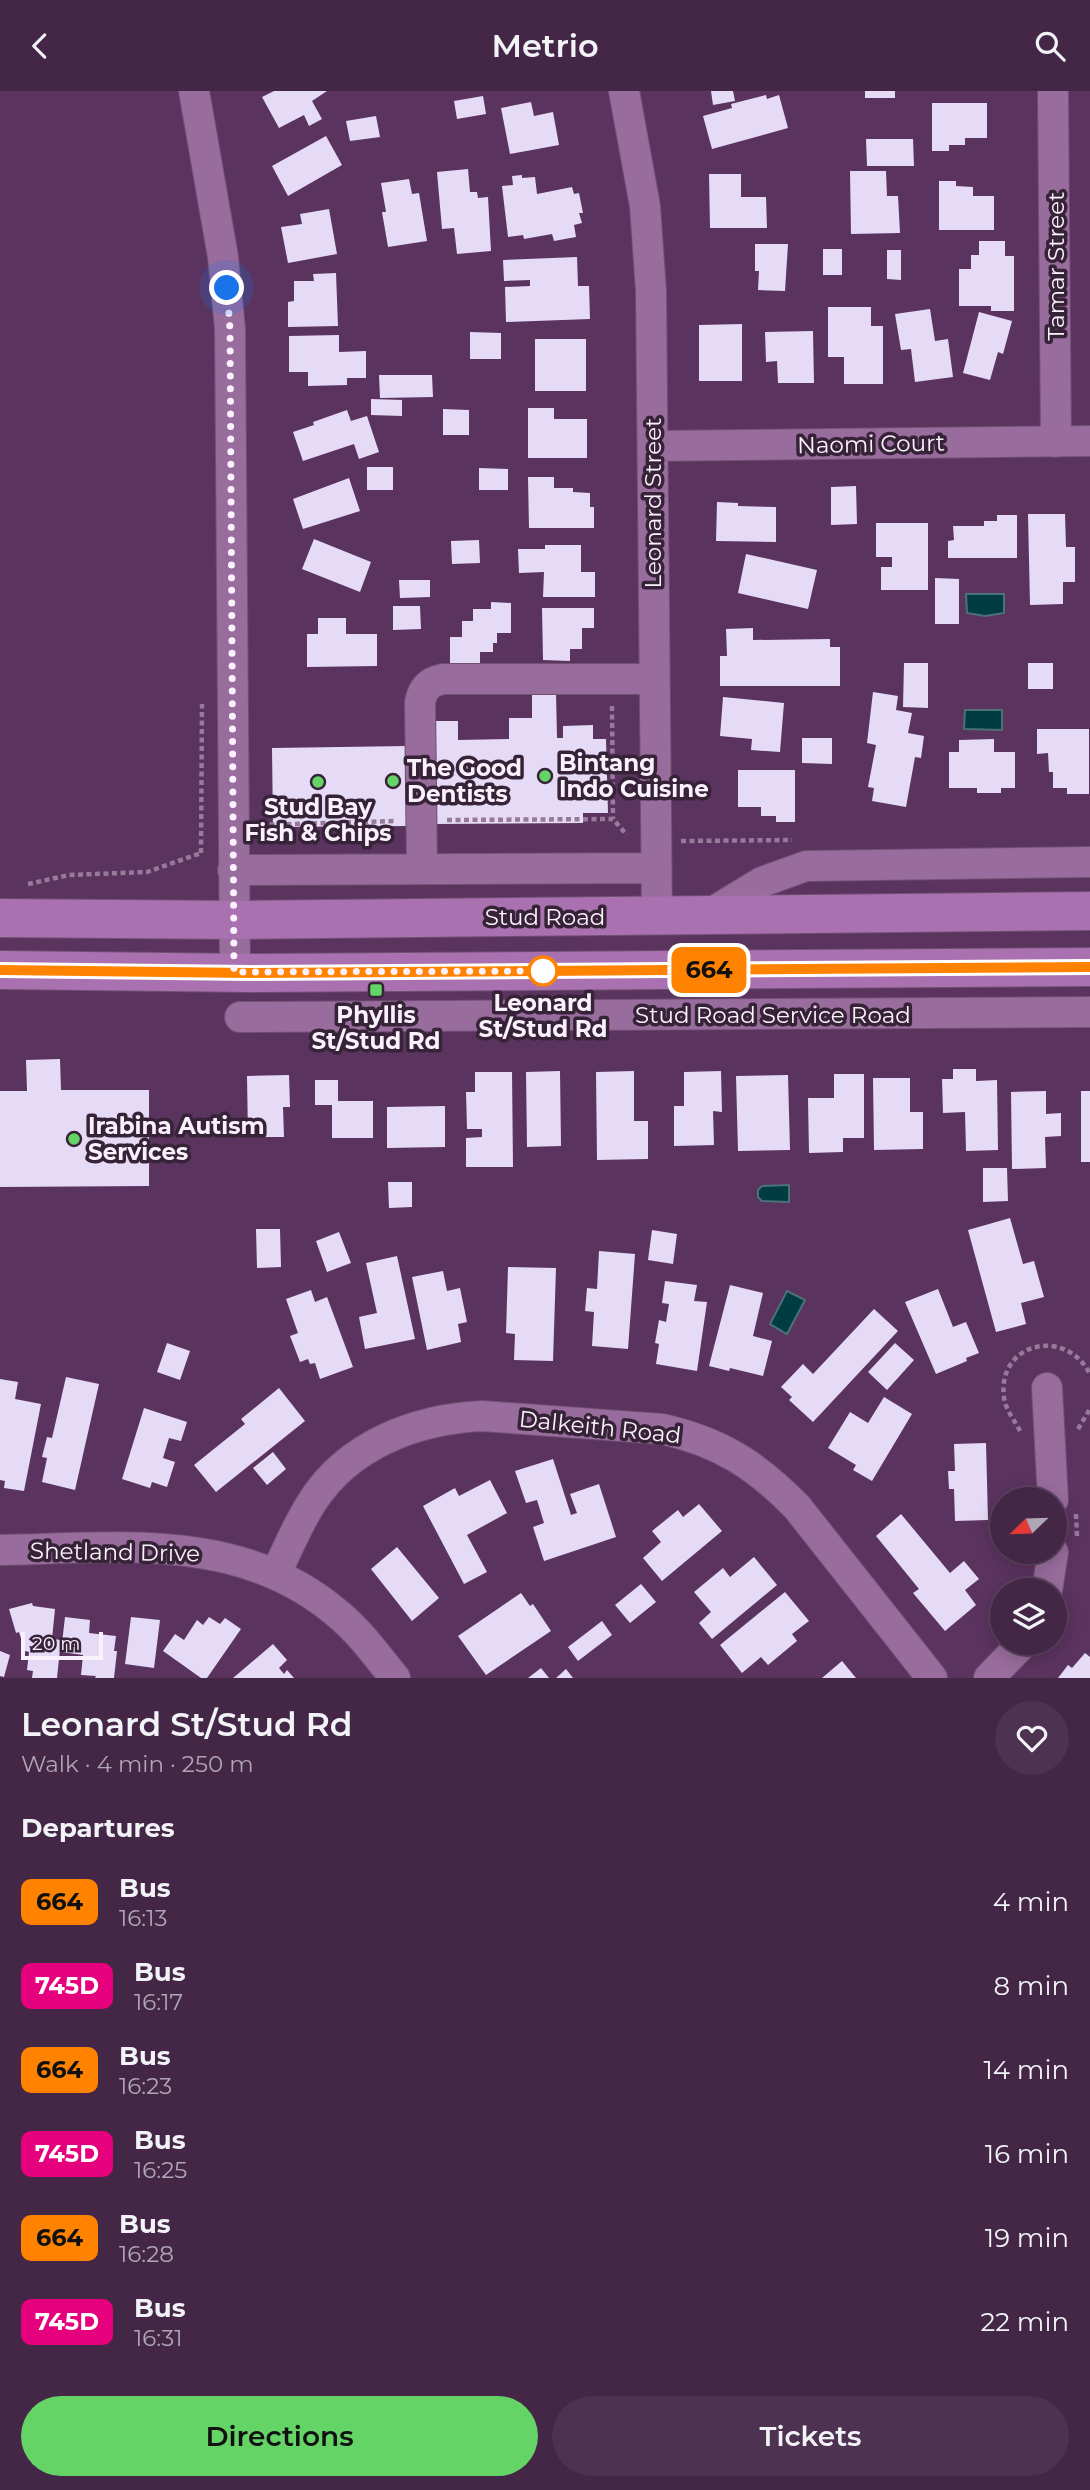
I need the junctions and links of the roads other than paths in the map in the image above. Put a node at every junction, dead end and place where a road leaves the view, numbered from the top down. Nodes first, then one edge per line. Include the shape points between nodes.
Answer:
1 (194, 91) edge
2 (624, 91) edge
3 (1053, 91) edge
4 (1090, 441) edge
5 (1056, 442) junction
6 (653, 446) junction
7 (654, 679) junction
8 (1090, 862) edge
9 (656, 867) junction
10 (422, 869) junction
11 (233, 870) junction
12 (13, 908) edge
13 (1090, 911) edge
14 (657, 916) junction
15 (706, 916) junction
16 (234, 920) junction
17 (1090, 967) edge
18 (11, 970) edge
19 (242, 973) junction
20 (1090, 1012) edge
21 (240, 1017) dead end
22 (287, 1017) junction
23 (1047, 1388) dead end
24 (1061, 1487) edge
25 (0, 1551) edge
26 (276, 1573) junction
27 (1011, 1655) edge
28 (395, 1678) edge
29 (932, 1678) edge
30 (989, 1678) edge

1 - 11 street via 221,245 230,329
2 - 6 street, Leonard Street via 648,238
3 - 5 street, Tamar Street
4 - 5 street, Naomi Court
5 - 6 street, Naomi Court
6 - 7 street, Leonard Street
7 - 9 street, Leonard Street
7 - 10 street via 432,681 420,702
8 - 15 street via 806,866 762,882
9 - 10 street
9 - 14 street, Leonard Street
10 - 11 street
11 - 16 street
12 - 16 main road, Stud Road
12 - 18 main road
13 - 15 main road, Stud Road
14 - 15 main road, Stud Road
14 - 16 main road, Stud Road
16 - 19 street
17 - 19 main road
18 - 19 main road
19 - 22 street
20 - 22 street, Stud Road Service Road
21 - 22 street, Stud Road Service Road
23 - 24 street
25 - 26 street, Shetland Drive via 180,1551 237,1560
26 - 28 street, Shetland Drive via 339,1614
26 - 29 street, Dalkeith Road via 313,1499 331,1478 369,1448 410,1427 482,1416 663,1429 712,1443 777,1486
27 - 30 street

